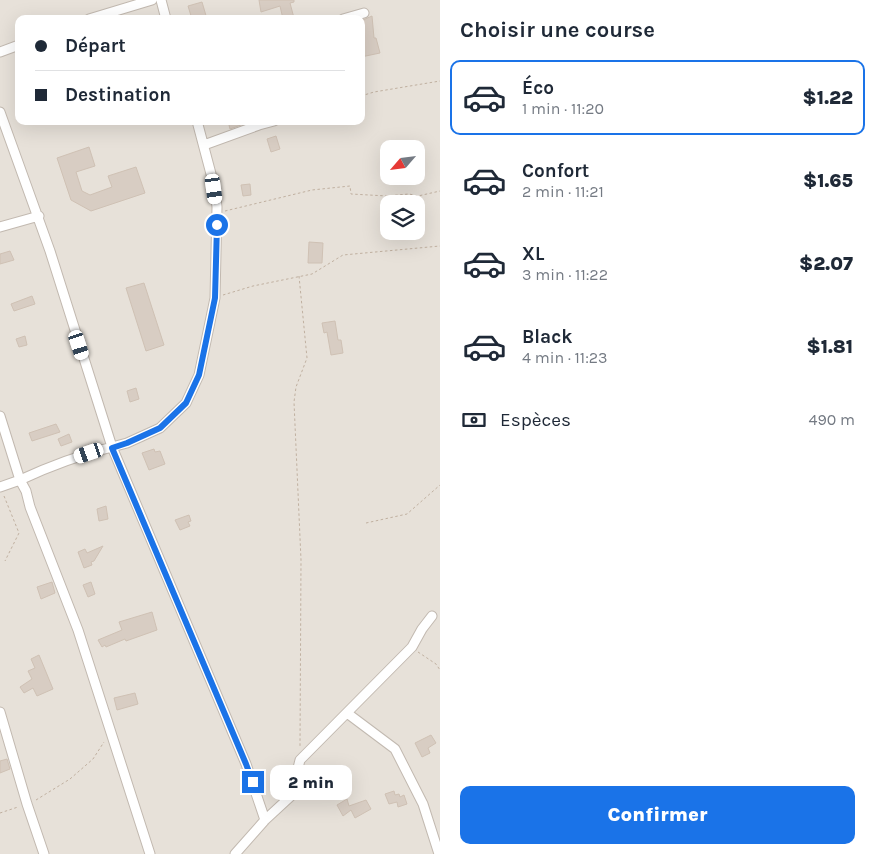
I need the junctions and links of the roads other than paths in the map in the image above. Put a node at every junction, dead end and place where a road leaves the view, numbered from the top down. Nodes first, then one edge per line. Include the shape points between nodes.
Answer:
1 (152, 0) edge
2 (161, 0) edge
3 (364, 13) dead end
4 (101, 15) edge
5 (165, 15) edge
6 (357, 15) edge
7 (15, 46) edge
8 (0, 52) edge
9 (0, 112) edge
10 (198, 125) edge
11 (259, 125) edge
12 (4, 135) edge
13 (204, 145) junction
14 (39, 216) junction
15 (0, 227) edge
16 (0, 416) edge
17 (112, 448) junction
18 (20, 480) junction
19 (0, 486) edge
20 (432, 616) dead end
21 (0, 712) edge
22 (348, 713) junction
23 (265, 820) junction
24 (44, 854) edge
25 (150, 854) edge
26 (235, 854) edge
27 (438, 854) edge

1 - 4 street
2 - 5 street
3 - 6 street
7 - 8 street
9 - 12 street
10 - 13 street
11 - 13 street
12 - 14 street
13 - 17 street via 217,214 215,298 199,375 186,403 160,428
14 - 15 street
14 - 17 street
16 - 18 street
17 - 18 street via 50,466
17 - 23 street via 246,764
18 - 19 street
18 - 25 street via 78,630
20 - 22 street via 412,647
21 - 24 street
22 - 23 street via 300,760 291,796
22 - 27 street via 395,749 423,804
23 - 26 street

